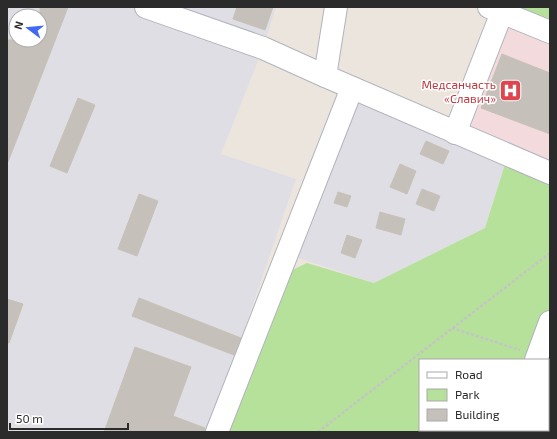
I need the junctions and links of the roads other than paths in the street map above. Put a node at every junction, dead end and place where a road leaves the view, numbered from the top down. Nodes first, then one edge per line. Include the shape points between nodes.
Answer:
1 (146, 7) edge
2 (336, 7) edge
3 (498, 9) edge
4 (550, 32) edge
5 (325, 76) junction
6 (352, 88) junction
7 (456, 133) junction
8 (550, 174) edge
9 (550, 322) edge
10 (537, 358) edge
11 (217, 432) edge

1 - 5 street via 262,48
2 - 5 street
3 - 4 street
3 - 7 street
5 - 6 street
6 - 7 street
6 - 11 street
7 - 8 street
9 - 10 street

